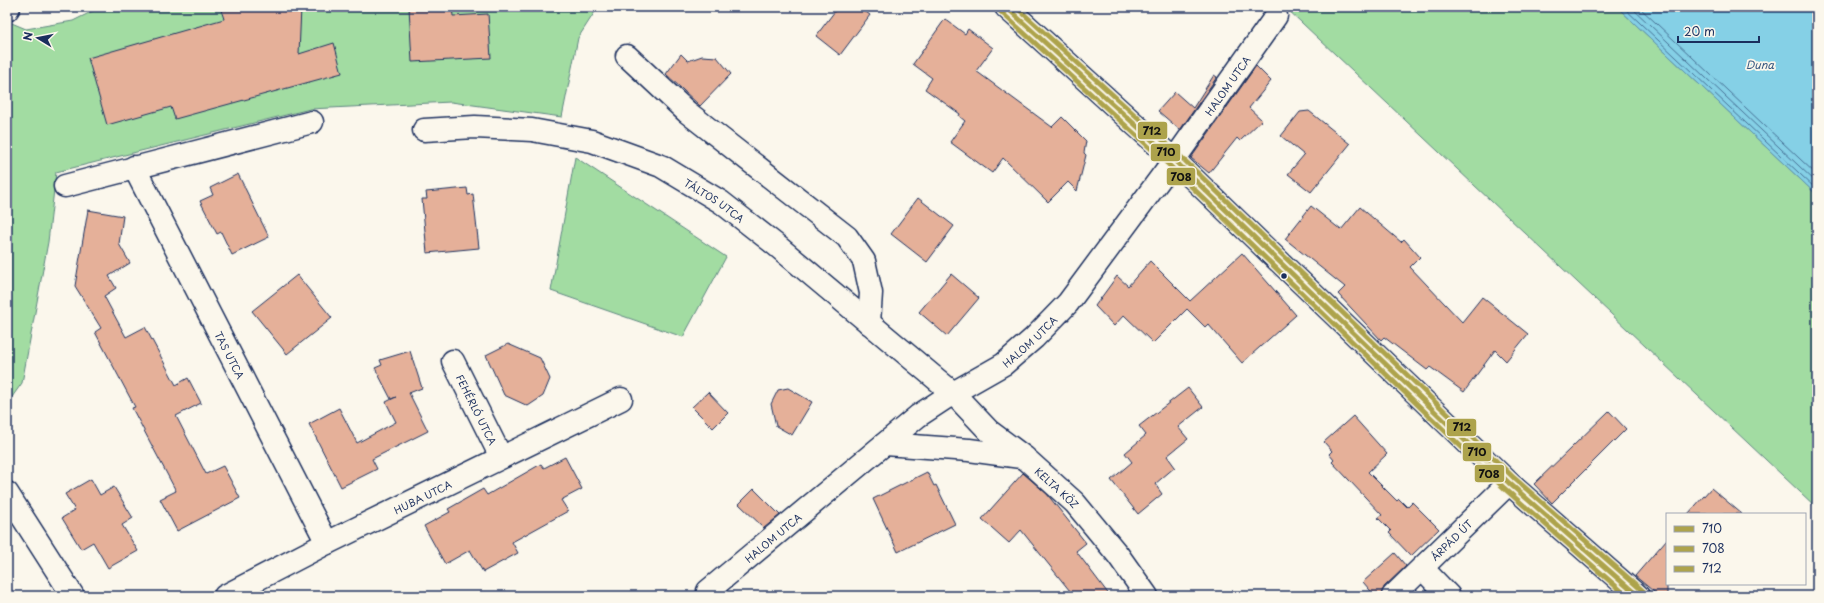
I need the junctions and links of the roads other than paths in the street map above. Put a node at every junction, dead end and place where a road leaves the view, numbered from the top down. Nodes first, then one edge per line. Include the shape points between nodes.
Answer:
1 (9, 7) edge
2 (1006, 7) edge
3 (7, 10) edge
4 (1276, 16) dead end
5 (627, 56) dead end
6 (312, 122) dead end
7 (424, 130) dead end
8 (1174, 160) junction
9 (134, 167) junction
10 (65, 186) dead end
11 (869, 323) junction
12 (453, 361) dead end
13 (953, 392) junction
14 (621, 399) dead end
15 (885, 444) junction
16 (501, 457) junction
17 (1024, 457) junction
18 (1509, 483) junction
19 (7, 493) edge
20 (326, 542) junction
21 (1422, 568) junction
22 (708, 592) dead end
23 (73, 596) edge
24 (225, 596) edge
25 (1147, 596) edge
26 (1393, 596) edge
27 (1449, 596) edge
28 (1638, 596) edge

1 - 3 street
2 - 8 street
4 - 8 street, HALOM UTCA
5 - 11 street via 687,112 847,236 864,261 871,293
6 - 9 street
7 - 11 street, TÁLTOS UTCA via 475,127 532,130 592,141 661,166 721,202
8 - 13 street, HALOM UTCA via 1068,303 1004,364
8 - 18 street
9 - 10 street
9 - 20 street, TAS UTCA
11 - 13 street, TÁLTOS UTCA
12 - 16 street, FEHÉRLÓ UTCA
13 - 15 street, HALOM UTCA via 918,416
13 - 17 street, KELTA KÖZ via 989,431
14 - 16 street, HUBA UTCA
15 - 17 street
15 - 22 street, HALOM UTCA
16 - 20 street, HUBA UTCA
17 - 25 street, KELTA KÖZ via 1075,502
18 - 21 street, ÁRPÁD ÚT
18 - 28 street
19 - 23 street
20 - 24 street, HUBA UTCA
21 - 26 street, ÁRPÁD ÚT
21 - 27 street

